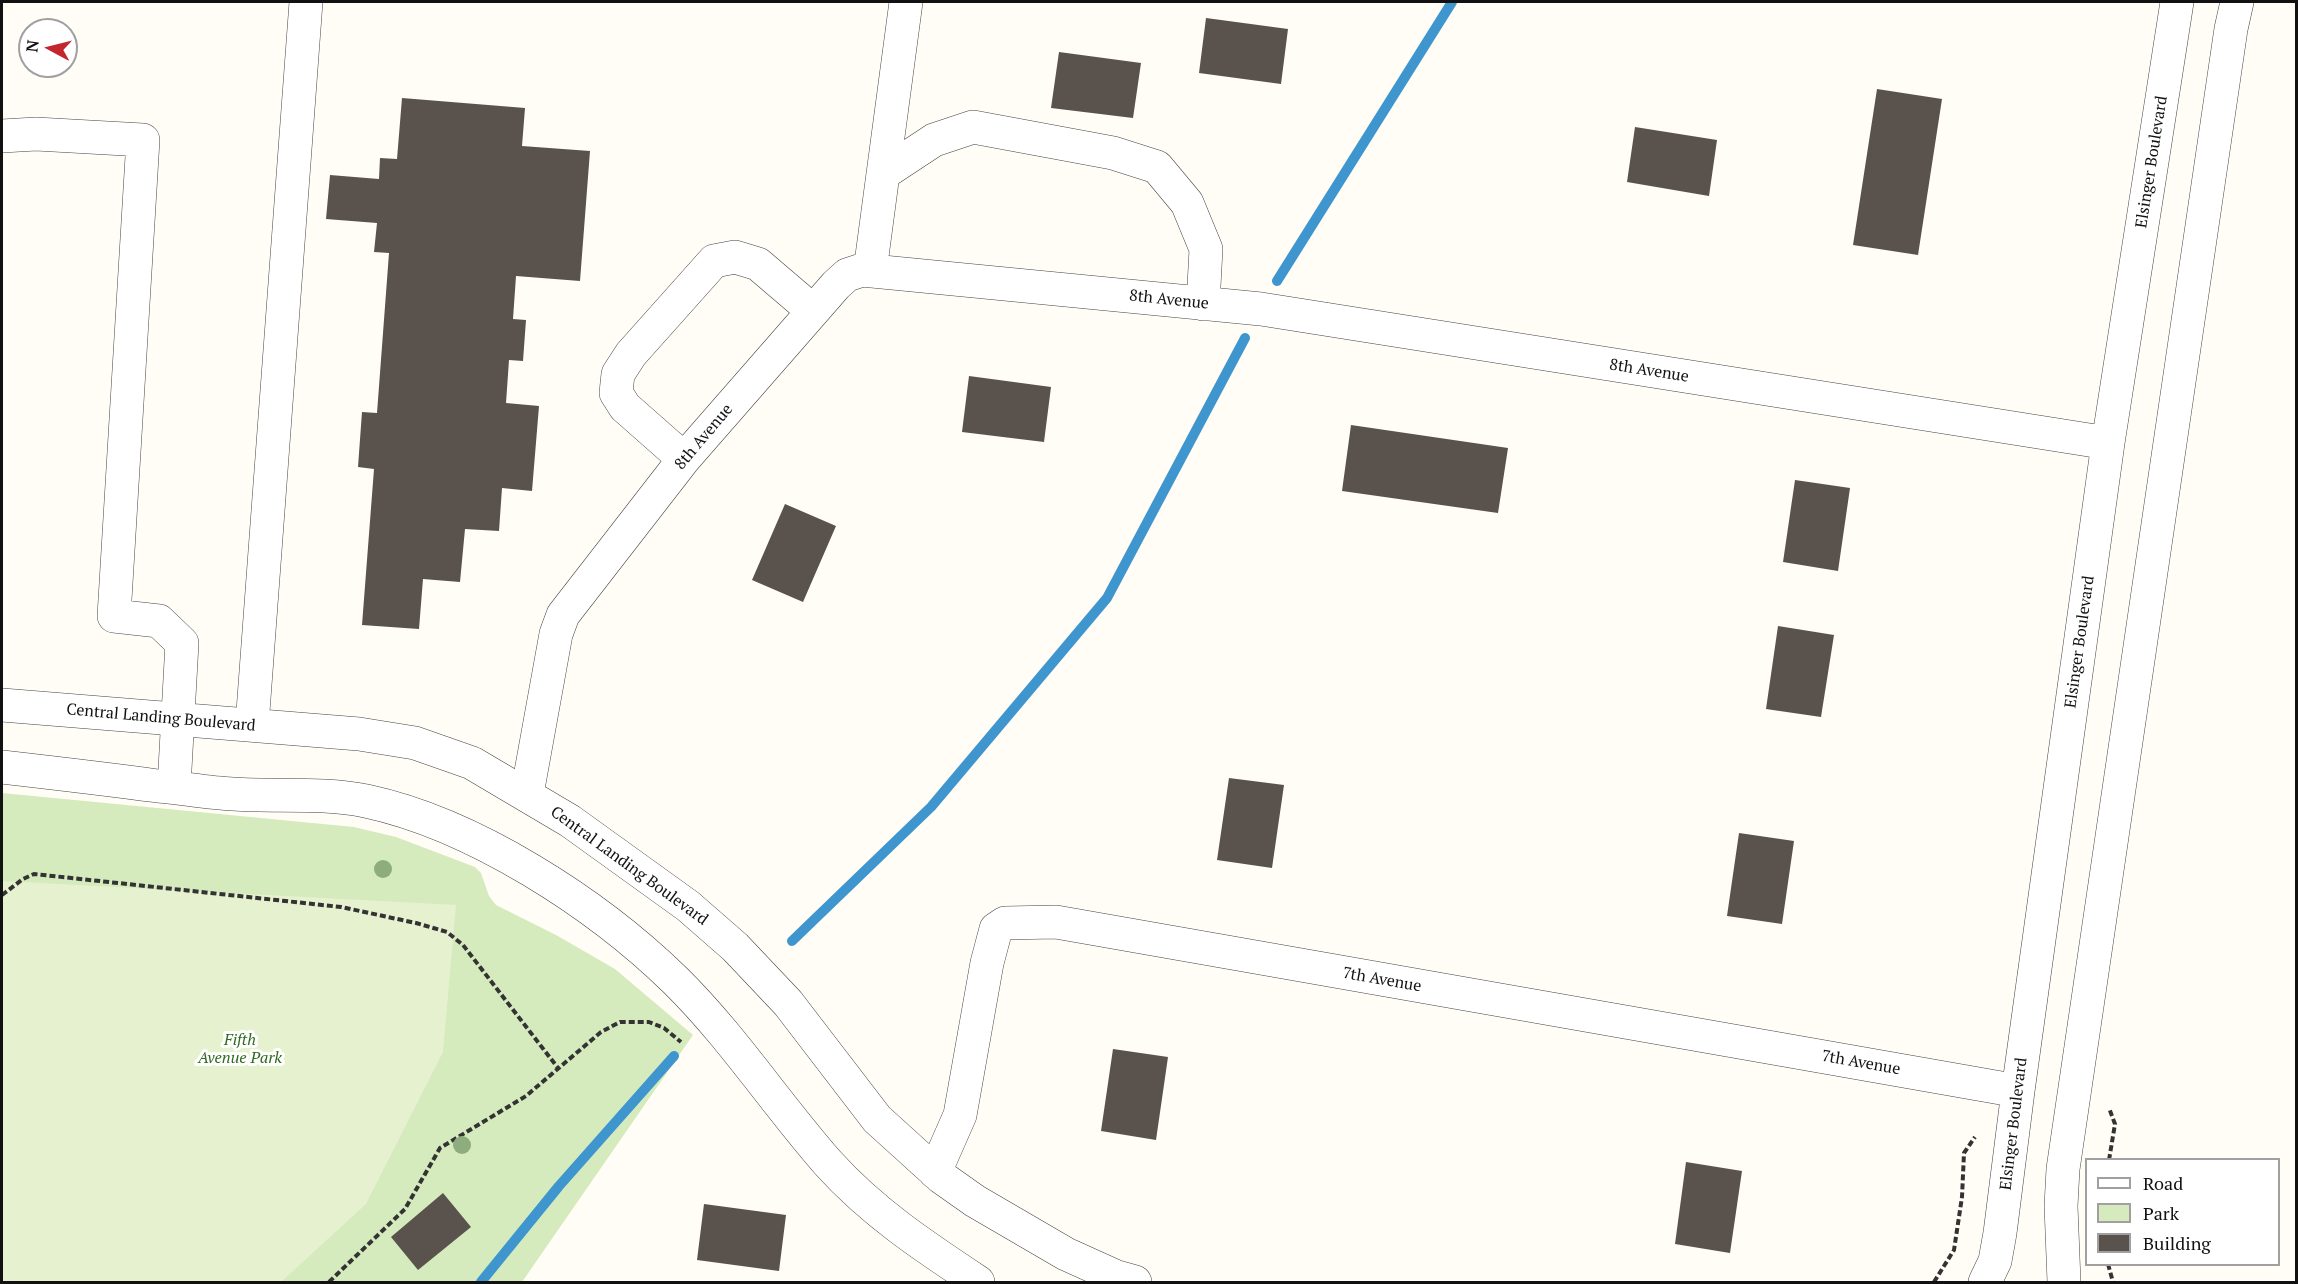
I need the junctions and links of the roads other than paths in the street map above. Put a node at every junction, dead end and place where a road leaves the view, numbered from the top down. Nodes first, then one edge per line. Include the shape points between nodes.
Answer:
1 (306, 2) edge
2 (906, 2) edge
3 (2177, 2) edge
4 (2237, 2) edge
5 (2, 136) edge
6 (884, 173) junction
7 (870, 271) junction
8 (1203, 304) junction
9 (813, 311) junction
10 (2108, 443) junction
11 (684, 459) junction
12 (2, 705) edge
13 (179, 719) junction
14 (252, 725) junction
15 (2, 767) edge
16 (174, 788) junction
17 (527, 794) junction
18 (2018, 1091) junction
19 (935, 1172) junction
20 (978, 1282) edge
21 (1135, 1282) edge
22 (1985, 1282) edge
23 (2064, 1282) edge

1 - 14 street
2 - 6 street
3 - 10 street, Elsinger Boulevard
4 - 23 street via 2063,1169
5 - 13 street via 143,140 114,616 159,621 182,644
6 - 7 street
6 - 8 street via 934,140 973,127 1113,153 1157,167 1186,203 1206,249
7 - 8 street, 8th Avenue
7 - 9 street, 8th Avenue via 847,275
8 - 10 street, 8th Avenue via 1261,309
9 - 11 street, 8th Avenue
9 - 11 street via 758,264 735,257 714,261 631,354 618,374 616,393 625,407
10 - 18 street, Elsinger Boulevard
11 - 17 street, 8th Avenue via 563,615 556,634
12 - 13 street, Central Landing Boulevard
13 - 14 street, Central Landing Boulevard
13 - 16 street
14 - 17 street, Central Landing Boulevard via 415,743 472,763
15 - 16 street
16 - 20 street via 368,801 460,833 549,882 608,922 674,978 856,1191 904,1233
17 - 19 street, Central Landing Boulevard via 711,925 788,1003 877,1119
18 - 19 street, 7th Avenue via 1056,922 1005,923 996,929 987,963 960,1115
18 - 22 street, Elsinger Boulevard via 2000,1233 1995,1261
19 - 21 street, Central Landing Boulevard via 975,1202 1066,1254

